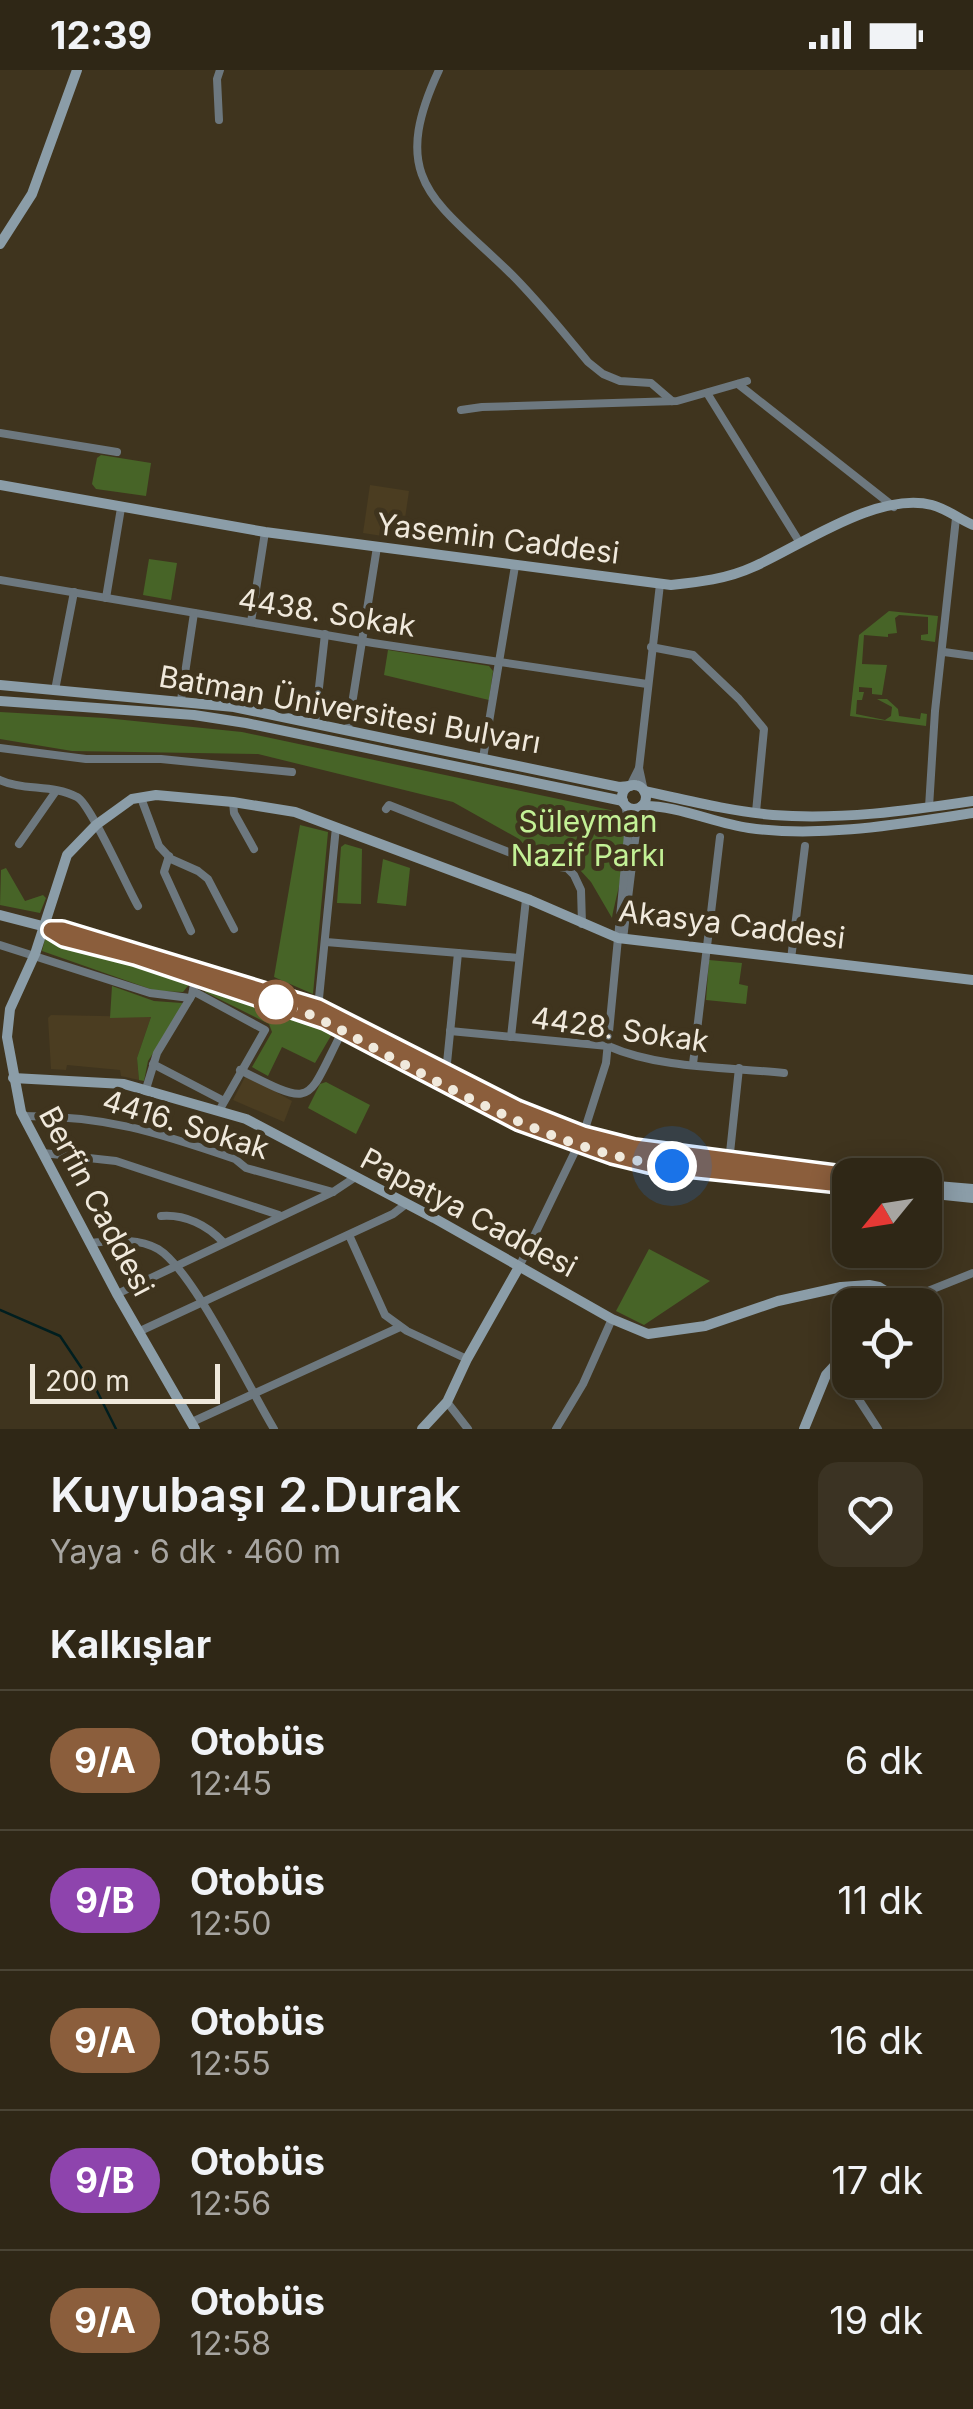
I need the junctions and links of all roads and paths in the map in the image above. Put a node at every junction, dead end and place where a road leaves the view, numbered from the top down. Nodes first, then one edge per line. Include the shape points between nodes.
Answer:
1 (77, 70) edge
2 (220, 70) edge
3 (439, 70) edge
4 (219, 120) dead end
5 (0, 244) edge
6 (708, 393) junction
7 (672, 401) junction
8 (461, 410) dead end
9 (0, 433) edge
10 (117, 452) dead end
11 (0, 484) edge
12 (894, 507) junction
13 (121, 508) junction
14 (956, 518) junction
15 (973, 525) edge
16 (265, 532) junction
17 (800, 543) junction
18 (376, 547) junction
19 (515, 566) junction
20 (0, 580) edge
21 (660, 584) junction
22 (74, 592) junction
23 (106, 598) junction
24 (194, 613) junction
25 (251, 622) junction
26 (326, 634) junction
27 (362, 640) junction
28 (651, 647) junction
29 (944, 652) junction
30 (973, 656) edge
31 (501, 663) junction
32 (648, 684) junction
33 (0, 685) edge
34 (55, 690) junction
35 (181, 700) junction
36 (0, 701) edge
37 (315, 723) junction
38 (348, 730) junction
39 (0, 748) edge
40 (483, 758) junction
41 (639, 768) junction
42 (292, 772) dead end
43 (0, 780) edge
44 (630, 786) junction
45 (56, 791) junction
46 (644, 791) junction
47 (141, 798) junction
48 (973, 801) edge
49 (232, 802) junction
50 (624, 803) junction
51 (641, 807) junction
52 (929, 808) junction
53 (386, 810) dead end
54 (756, 812) junction
55 (973, 813) edge
56 (96, 825) junction
57 (336, 827) junction
58 (720, 837) dead end
59 (19, 844) dead end
60 (805, 846) dead end
61 (254, 849) dead end
62 (168, 856) junction
63 (526, 899) junction
64 (138, 906) dead end
65 (0, 915) edge
66 (582, 924) junction
67 (46, 929) junction
68 (234, 929) dead end
69 (191, 932) dead end
70 (621, 938) junction
71 (326, 942) junction
72 (0, 945) edge
73 (707, 950) junction
74 (458, 952) junction
75 (35, 954) junction
76 (519, 958) junction
77 (791, 959) junction
78 (197, 973) junction
79 (973, 980) edge
80 (192, 995) junction
81 (318, 1008) junction
82 (342, 1030) junction
83 (450, 1031) junction
84 (511, 1037) junction
85 (608, 1046) junction
86 (153, 1064) junction
87 (693, 1064) junction
88 (740, 1068) junction
89 (240, 1070) junction
90 (446, 1073) junction
91 (784, 1073) dead end
92 (13, 1078) junction
93 (146, 1089) junction
94 (222, 1105) junction
95 (23, 1116) junction
96 (580, 1139) junction
97 (42, 1153) junction
98 (729, 1162) junction
99 (832, 1174) edge
100 (354, 1178) junction
101 (832, 1183) edge
102 (942, 1187) edge
103 (973, 1189) edge
104 (333, 1192) junction
105 (942, 1195) edge
106 (973, 1198) edge
107 (406, 1204) junction
108 (279, 1215) junction
109 (161, 1216) dead end
110 (349, 1234) junction
111 (224, 1242) junction
112 (90, 1243) junction
113 (177, 1265) junction
114 (520, 1267) junction
115 (973, 1273) edge
116 (846, 1288) edge
117 (877, 1288) edge
118 (936, 1288) edge
119 (832, 1291) edge
120 (117, 1294) junction
121 (200, 1301) junction
122 (612, 1319) junction
123 (400, 1327) junction
124 (138, 1332) junction
125 (467, 1359) junction
126 (832, 1370) edge
127 (253, 1394) junction
128 (858, 1398) edge
129 (447, 1402) junction
130 (194, 1426) edge
131 (274, 1429) edge
132 (422, 1429) edge
133 (468, 1429) edge
134 (556, 1429) edge
135 (804, 1429) edge
136 (878, 1429) edge

1 - 5 street via 32,194
2 - 4 street
3 - 7 street via 419,123 417,160 436,202 510,272 588,362 620,381 651,383
6 - 7 street
6 - 12 street via 742,383
6 - 17 street
7 - 8 street
9 - 10 street
11 - 13 street, Yasemin Caddesi
12 - 14 street, Yasemin Caddesi via 929,504
12 - 17 street, Yasemin Caddesi via 839,522
13 - 16 street, Yasemin Caddesi
13 - 23 street
14 - 15 street, Yasemin Caddesi
14 - 29 street
16 - 18 street, Yasemin Caddesi
16 - 25 street
17 - 21 street, Yasemin Caddesi via 711,581
18 - 19 street, Yasemin Caddesi
18 - 27 street
19 - 21 street, Yasemin Caddesi
19 - 31 street
20 - 22 street, 4438. Sokak
21 - 28 street
22 - 23 street, 4438. Sokak
22 - 34 street
23 - 24 street, 4438. Sokak
24 - 25 street, 4438. Sokak
24 - 35 street
25 - 26 street, 4438. Sokak
26 - 27 street, 4438. Sokak
26 - 37 street
27 - 31 street, 4438. Sokak
27 - 38 street
28 - 32 street
28 - 54 street via 693,655 764,729
29 - 30 street
29 - 52 street
31 - 32 street, 4438. Sokak
31 - 40 street
32 - 41 street
33 - 34 street, Batman Üniversitesi Bulvarı
34 - 35 street, Batman Üniversitesi Bulvarı
35 - 37 street, Batman Üniversitesi Bulvarı
36 - 50 street via 246,723
37 - 38 street, Batman Üniversitesi Bulvarı
38 - 40 street, Batman Üniversitesi Bulvarı
39 - 42 street
40 - 44 street, Batman Üniversitesi Bulvarı
41 - 44 street
41 - 46 street
43 - 45 street
44 - 46 street
44 - 50 street
45 - 56 street via 82,800
45 - 59 street
46 - 51 street
46 - 54 street
47 - 49 street, Akasya Caddesi
47 - 56 street
47 - 62 street
48 - 52 street
49 - 57 street, Akasya Caddesi via 295,812
49 - 61 street
50 - 51 street
50 - 70 street via 629,824
51 - 55 street via 750,828 806,830
51 - 70 street
52 - 54 street via 846,816
53 - 66 street via 388,805 539,864 567,868 583,896
56 - 64 street
56 - 67 street via 67,855
57 - 63 street, Akasya Caddesi
57 - 71 street
58 - 73 street
60 - 77 street
62 - 68 street via 208,879
62 - 69 street via 164,872
63 - 66 street, Akasya Caddesi
63 - 76 street
65 - 67 street
66 - 70 street, Akasya Caddesi
67 - 75 street, Berfin Caddesi
67 - 78 street
70 - 73 street, Akasya Caddesi
70 - 85 street
71 - 74 street
71 - 81 street
72 - 75 street
73 - 77 street, Akasya Caddesi
73 - 87 street
74 - 76 street
74 - 83 street
75 - 80 street via 150,993
75 - 92 street, Berfin Caddesi via 8,1021
76 - 84 street
77 - 79 street, Akasya Caddesi
78 - 80 street
78 - 81 street
78 - 82 street
80 - 86 street
80 - 89 street via 263,1027
81 - 90 street
82 - 89 street via 306,1094 285,1093
82 - 96 street via 502,1113
83 - 84 street, 4428. Sokak
83 - 90 street
84 - 85 street, 4428. Sokak
85 - 87 street, 4428. Sokak
85 - 96 street
86 - 93 street
86 - 94 street
87 - 88 street, 4428. Sokak
88 - 91 street, 4428. Sokak
88 - 98 street
89 - 94 street
90 - 96 street
92 - 93 street, Papatya Caddesi
92 - 95 street, Berfin Caddesi
93 - 94 street, Papatya Caddesi
94 - 100 street, Papatya Caddesi
95 - 97 street, Berfin Caddesi
95 - 104 street, 4416. Sokak via 115,1122
96 - 98 street
96 - 101 street via 649,1164
96 - 114 street
97 - 108 street via 116,1161
97 - 112 street, Berfin Caddesi
98 - 99 street
100 - 104 street
100 - 107 street, Papatya Caddesi
102 - 103 street
104 - 108 street
105 - 106 street
107 - 110 street
107 - 114 street, Papatya Caddesi
108 - 111 street
109 - 111 street via 193,1220
110 - 121 street
110 - 123 street via 385,1315
111 - 113 street
112 - 113 street via 140,1242
112 - 120 street, Berfin Caddesi
113 - 120 street
113 - 121 street
114 - 122 street, Papatya Caddesi
114 - 125 street
115 - 118 street
116 - 117 street, Papatya Caddesi
119 - 122 street, Papatya Caddesi via 675,1332 648,1334
120 - 124 street, Berfin Caddesi
121 - 124 street
121 - 127 street
122 - 134 street
123 - 125 street
123 - 127 street
124 - 130 street, Berfin Caddesi
125 - 129 street
126 - 135 street
127 - 130 street
127 - 131 street
128 - 136 street
129 - 132 street
129 - 133 street

